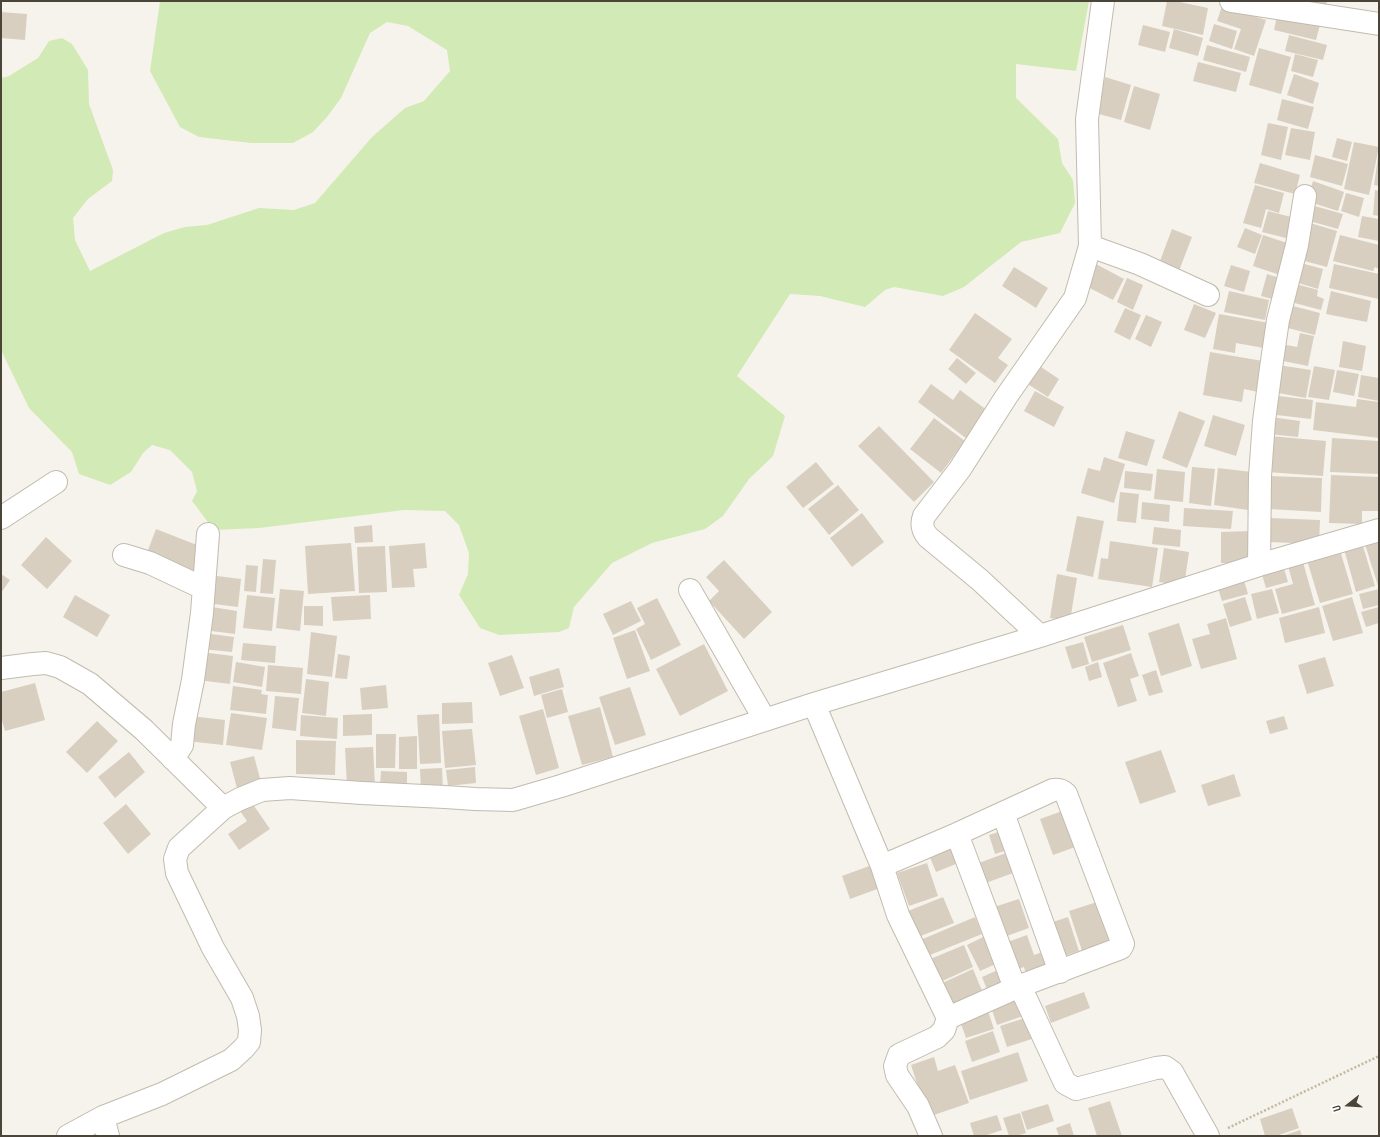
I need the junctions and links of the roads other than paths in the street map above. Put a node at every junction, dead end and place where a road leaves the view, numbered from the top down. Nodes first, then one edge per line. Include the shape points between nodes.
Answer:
1 (1103, 1) edge
2 (1231, 1) edge
3 (1379, 24) edge
4 (1306, 196) dead end
5 (1090, 246) junction
6 (1208, 295) dead end
7 (56, 482) dead end
8 (1, 518) edge
9 (1379, 530) edge
10 (208, 534) dead end
11 (124, 555) dead end
12 (1259, 565) junction
13 (203, 588) junction
14 (690, 590) dead end
15 (1040, 636) junction
16 (1, 668) edge
17 (814, 704) junction
18 (766, 720) junction
19 (173, 759) junction
20 (222, 808) junction
21 (1003, 813) junction
22 (957, 834) junction
23 (882, 866) junction
24 (1060, 972) junction
25 (1020, 986) junction
26 (948, 1018) junction
27 (106, 1127) edge
28 (1217, 1133) edge
29 (68, 1136) edge
30 (931, 1136) edge

1 - 5 street via 1087,120
2 - 3 street
4 - 12 street via 1297,245 1278,320 1264,421 1260,476
5 - 6 street via 1140,264
5 - 15 street via 1075,298 922,521 928,537 980,580
7 - 8 street
9 - 12 street
10 - 13 street
11 - 13 street via 150,563
12 - 15 street
13 - 19 street via 202,613 182,745
14 - 18 street
15 - 17 street
16 - 19 street via 33,664 60,667 90,684 144,730
17 - 18 street
17 - 23 street
18 - 20 street via 513,800 362,794 290,788 262,790
19 - 20 street
20 - 27 street via 179,848 175,867 213,948 242,998 248,1016 249,1042 231,1060 162,1094
21 - 22 street
21 - 24 street
21 - 24 street via 1053,790 1059,789 1066,794 1122,939 1123,944 1118,950
22 - 23 street
22 - 25 street via 1012,980
23 - 26 street via 898,916
24 - 25 street
25 - 26 street
25 - 28 street via 1068,1086 1076,1089 1165,1067 1172,1072
26 - 30 street via 944,1030 937,1037 899,1055 895,1066 897,1075 918,1106
27 - 29 street

